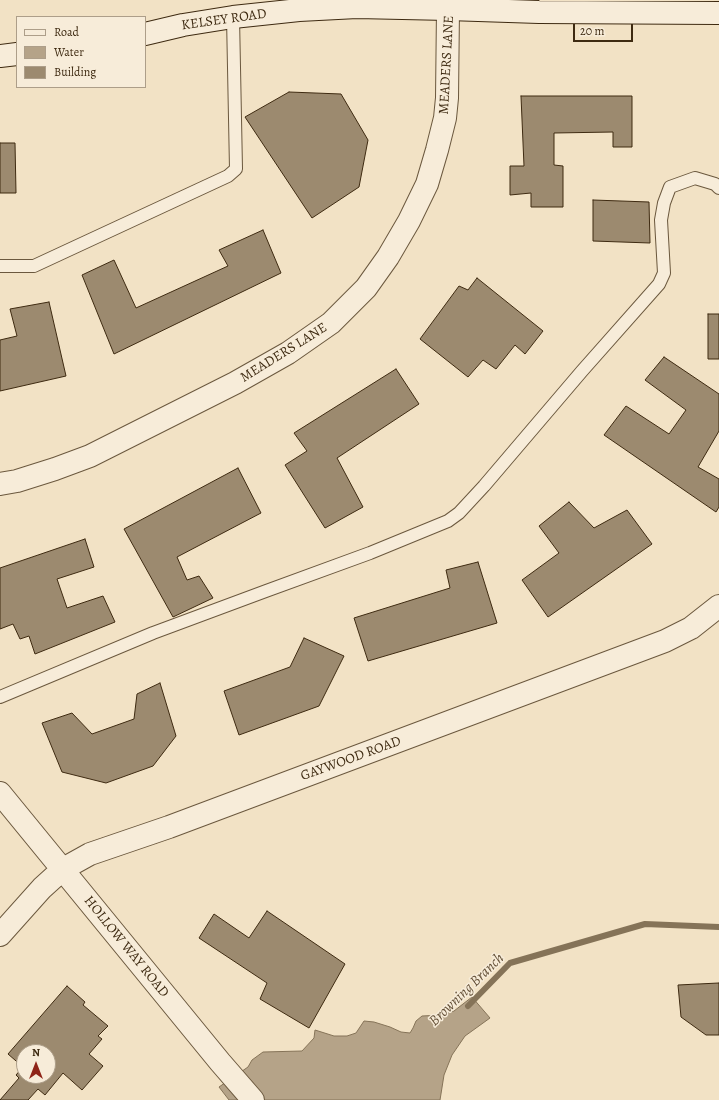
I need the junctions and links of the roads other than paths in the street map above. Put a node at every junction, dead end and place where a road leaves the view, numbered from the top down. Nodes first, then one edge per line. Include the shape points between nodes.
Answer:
1 (448, 9) junction
2 (719, 13) edge
3 (233, 17) junction
4 (146, 34) edge
5 (16, 54) edge
6 (0, 56) edge
7 (719, 188) edge
8 (0, 266) edge
9 (0, 484) edge
10 (719, 606) edge
11 (0, 697) edge
12 (0, 793) edge
13 (63, 869) junction
14 (0, 935) edge
15 (253, 1100) edge

1 - 2 street, MEADERS LANE
1 - 3 street, KELSEY ROAD via 358,7
1 - 9 street, MEADERS LANE via 445,118 437,150 427,184 409,221 366,288 331,323 288,353 236,384 90,456 17,481
3 - 4 street, KELSEY ROAD
3 - 8 lane via 236,169 228,176 34,266
5 - 6 street
7 - 11 lane via 715,184 695,178 670,187 661,220 664,273 659,284 484,486 448,522 153,633
10 - 13 street, GAYWOOD ROAD via 691,628 665,641 90,854
12 - 13 street, HOLLOW WAY ROAD
13 - 14 street, GAYWOOD ROAD via 42,888
13 - 15 street, HOLLOW WAY ROAD

